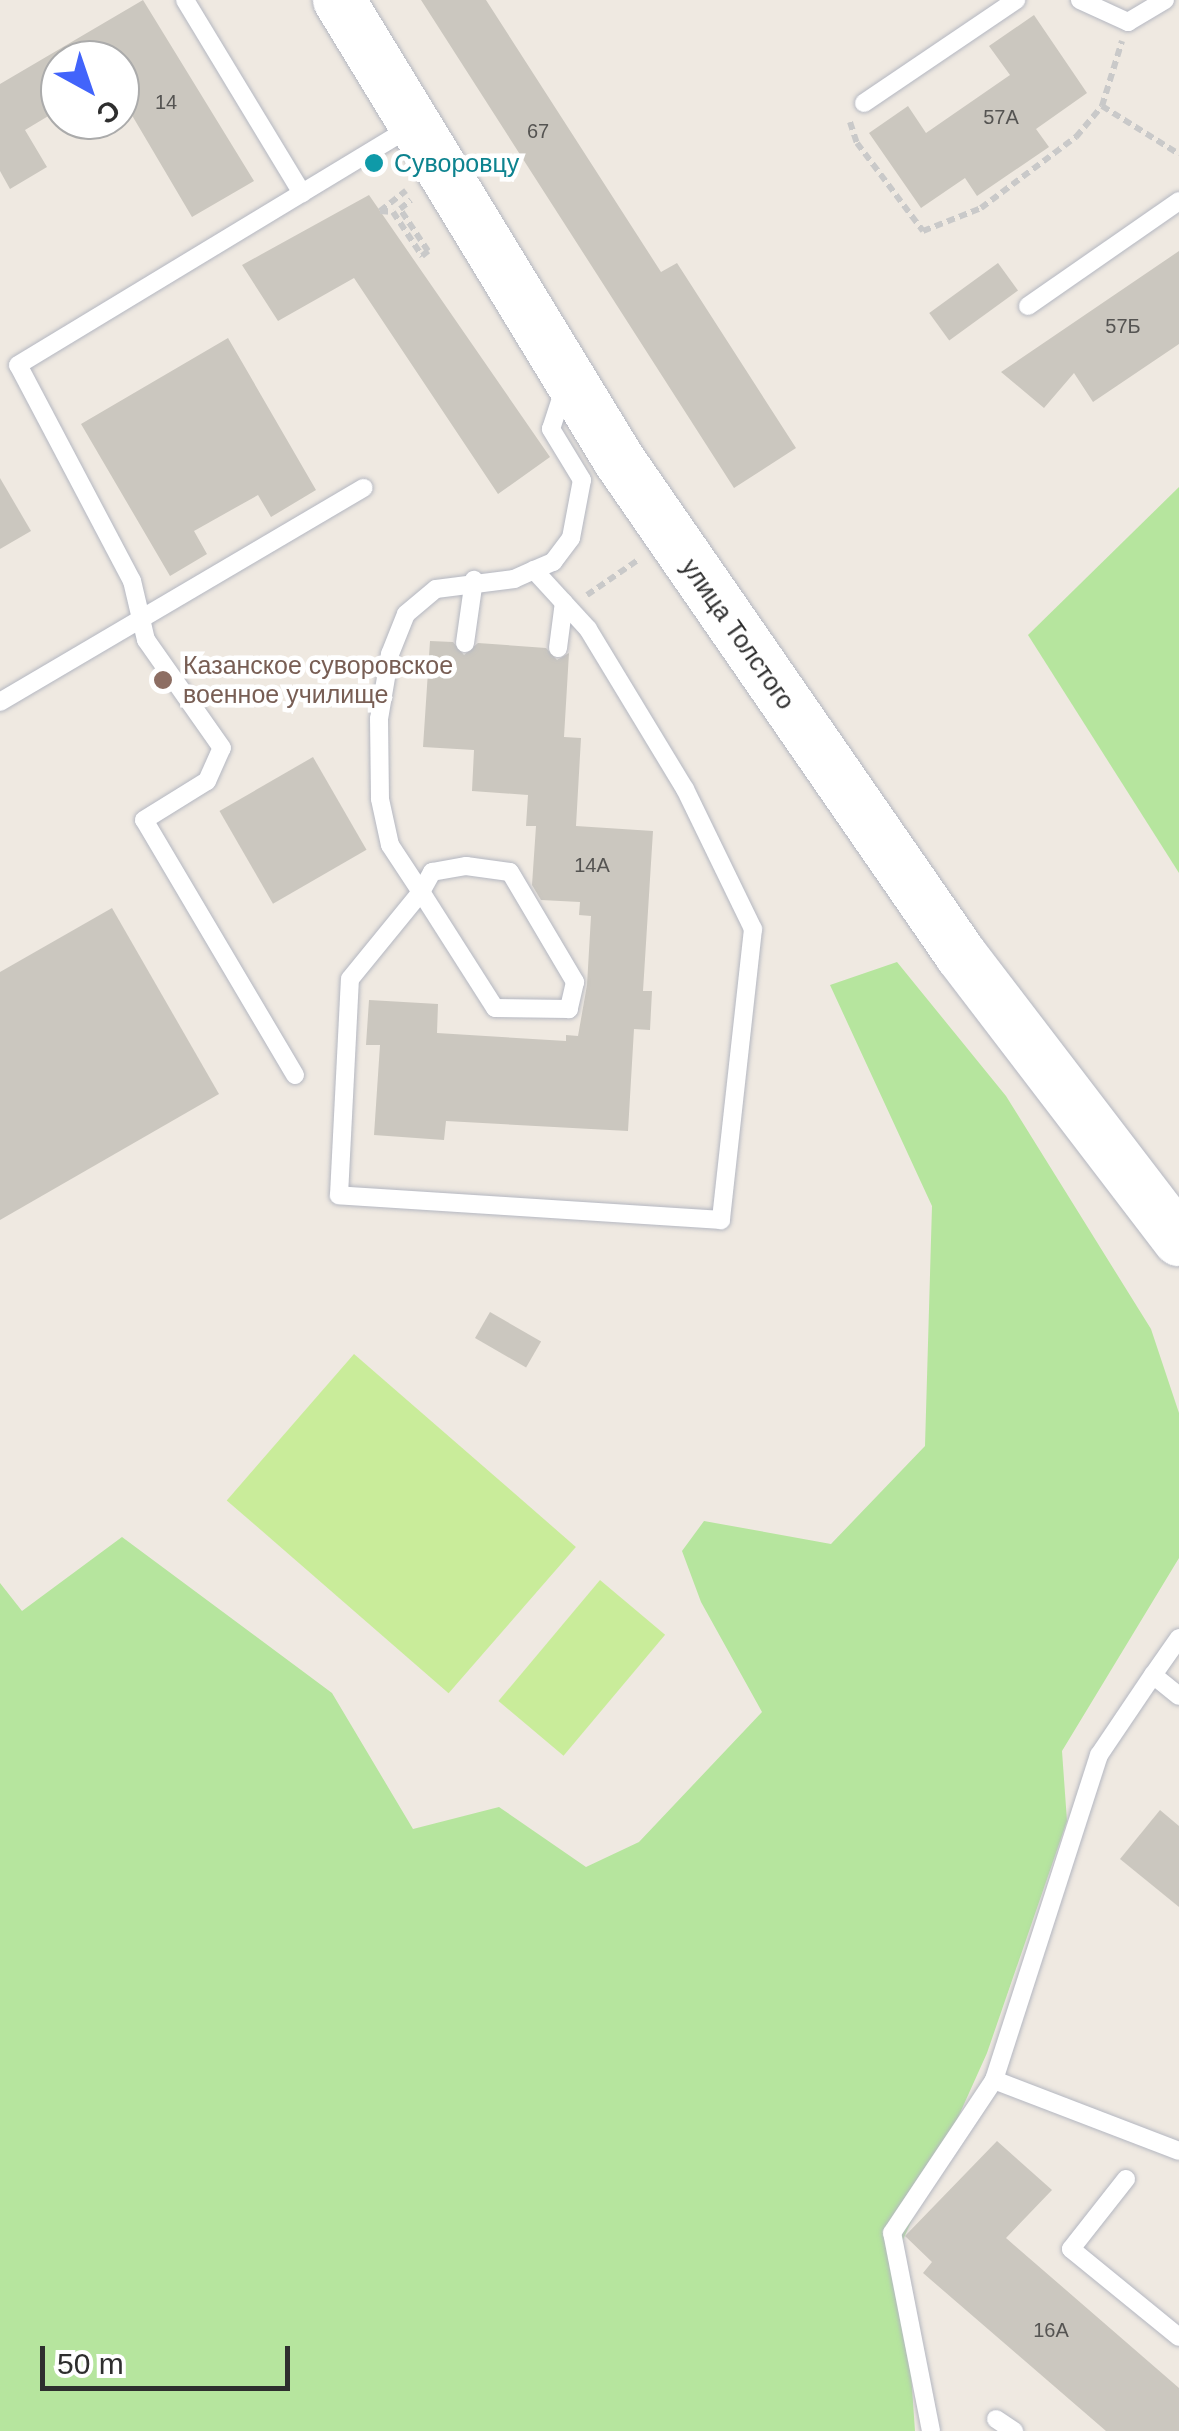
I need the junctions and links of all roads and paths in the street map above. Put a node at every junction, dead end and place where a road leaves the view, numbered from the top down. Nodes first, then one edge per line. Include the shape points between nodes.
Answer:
1 (185, 0) edge
2 (338, 0) edge
3 (1016, 0) edge
4 (1080, 0) edge
5 (1165, 0) edge
6 (1128, 22) junction
7 (864, 103) joint
8 (1102, 106) junction
9 (414, 125) junction
10 (1179, 154) edge
11 (421, 192) dead end
12 (302, 193) junction
13 (1179, 201) edge
14 (380, 211) dead end
15 (1028, 306) dead end
16 (569, 378) junction
17 (364, 488) dead end
18 (646, 555) dead end
19 (534, 570) junction
20 (474, 580) junction
21 (591, 594) dead end
22 (564, 602) junction
23 (144, 616) junction
24 (465, 643) dead end
25 (558, 648) dead end
26 (0, 702) edge
27 (421, 892) junction
28 (295, 1075) dead end
29 (1179, 1240) edge
30 (1179, 1638) edge
31 (1152, 1675) junction
32 (1179, 1696) edge
33 (994, 2080) junction
34 (1179, 2151) edge
35 (1126, 2179) dead end
36 (1179, 2337) edge
37 (996, 2419) dead end
38 (931, 2431) edge
39 (1014, 2431) edge

1 - 12 lane
2 - 9 street, улица Толстого
3 - 7 lane
4 - 6 lane
5 - 6 lane
6 - 8 path
7 - 8 path via 848,117 856,143 923,231 981,208 1076,138
8 - 10 path
9 - 12 lane
9 - 16 street, улица Толстого
11 - 14 path via 400,209 428,251 422,256 393,212
12 - 23 lane via 18,365
13 - 15 lane
16 - 19 lane via 554,405 552,429 578,470 581,490 570,538 553,562
16 - 29 street, улица Толстого via 961,956
17 - 23 lane
18 - 21 path
19 - 20 lane via 514,579
19 - 22 lane
20 - 24 lane
20 - 27 lane via 436,589 406,614 387,670 379,719 380,800 390,845
22 - 25 lane
22 - 27 lane via 588,629 685,789 753,928 721,1220 339,1195 350,980
23 - 26 lane
23 - 28 lane via 146,640 222,748 206,780 144,820
27 - 27 lane via 495,1008 569,1009 575,982 510,872 466,866 432,872
30 - 31 lane
31 - 32 lane
31 - 33 lane via 1099,1755
33 - 34 lane
33 - 38 lane via 892,2234
35 - 36 lane via 1071,2249
37 - 39 lane

